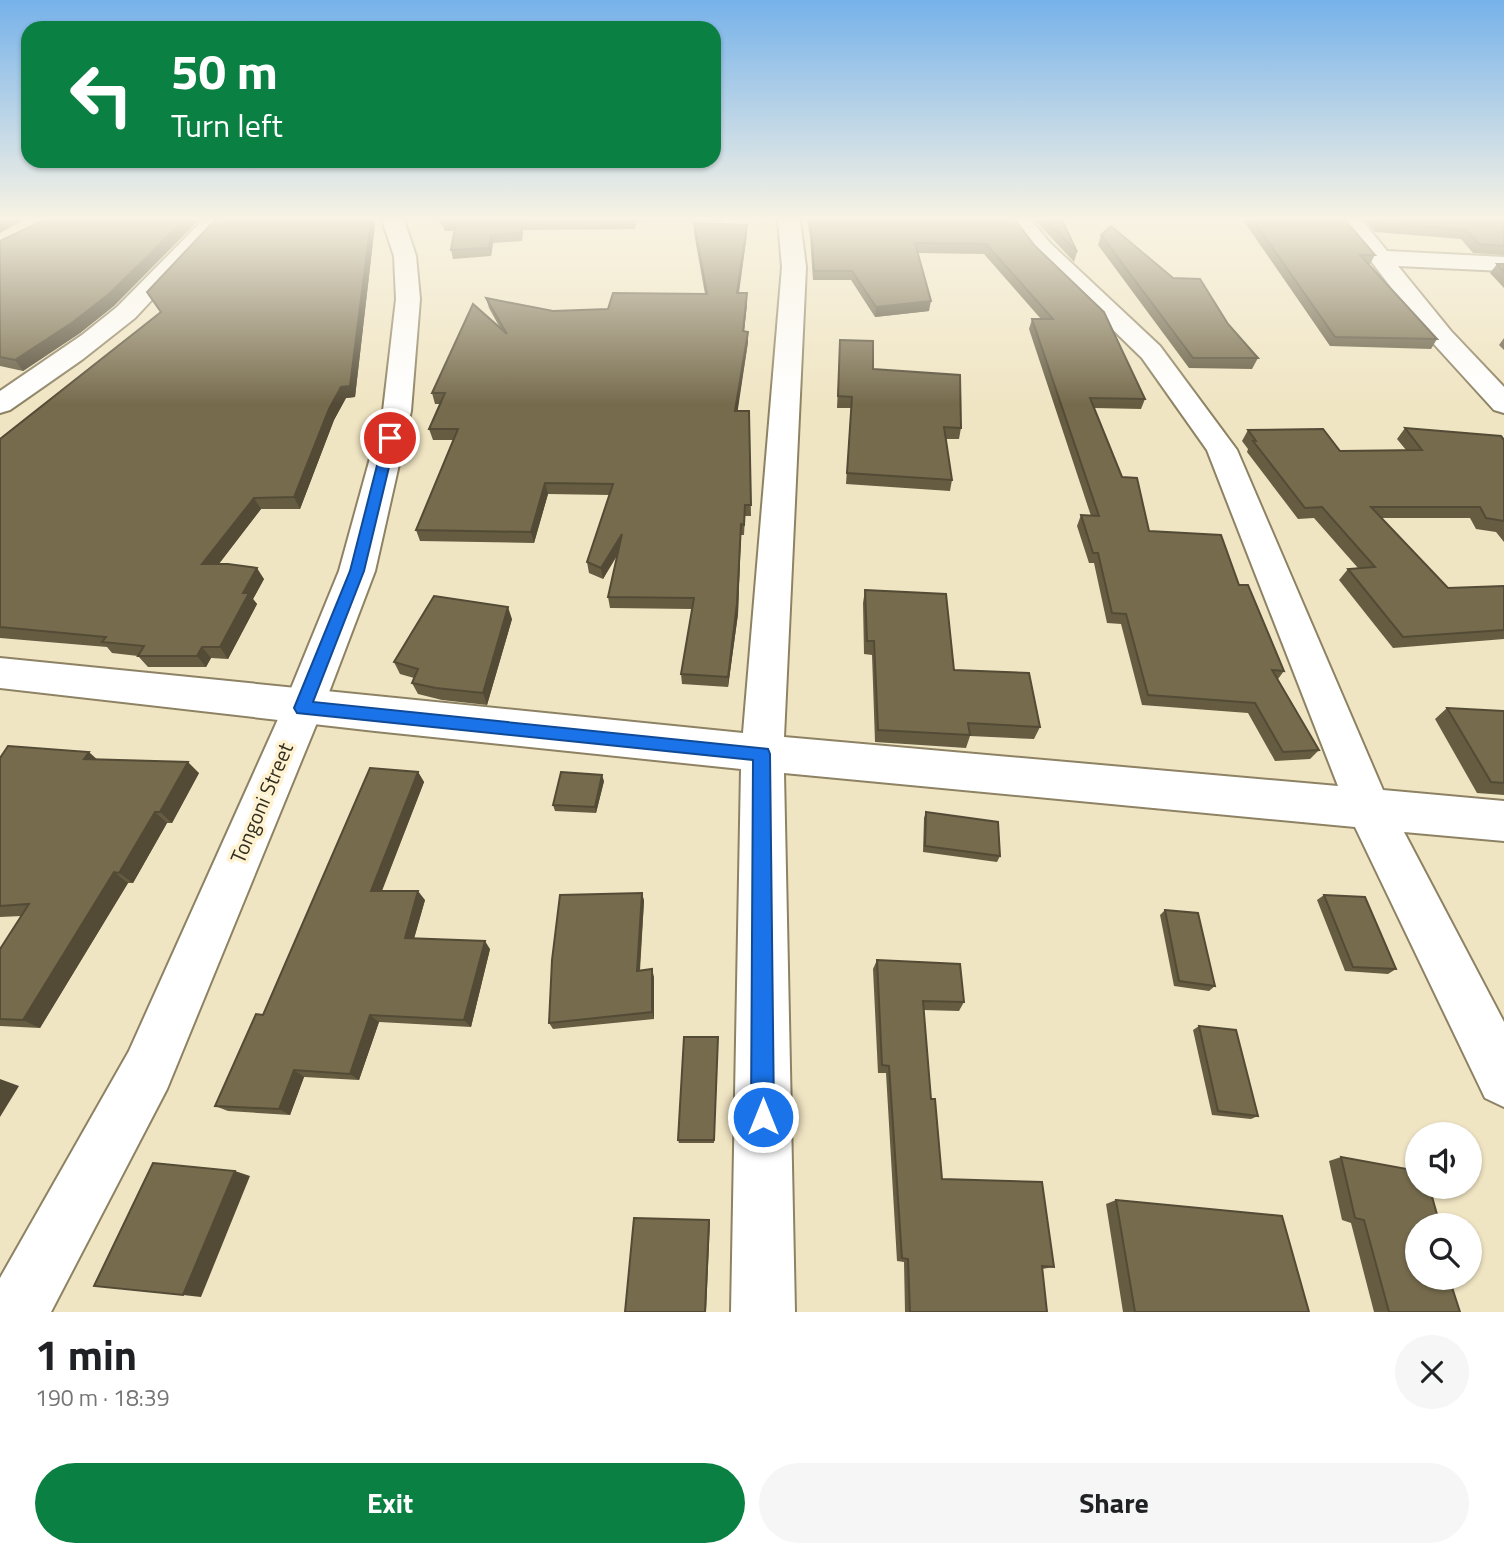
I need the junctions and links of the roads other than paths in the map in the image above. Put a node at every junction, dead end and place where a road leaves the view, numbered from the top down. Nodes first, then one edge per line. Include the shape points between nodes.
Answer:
1 (156, 281) edge
2 (407, 281) edge
3 (793, 281) edge
4 (1077, 281) edge
5 (1398, 281) edge
6 (0, 404) edge
7 (1504, 404) edge
8 (0, 673) edge
9 (303, 708) junction
10 (762, 754) junction
11 (1369, 809) junction
12 (1504, 821) edge
13 (1504, 1079) edge
14 (16, 1312) edge
15 (763, 1312) edge

1 - 6 street via 105,330
2 - 9 street, Tongoni Street via 397,411 357,571
3 - 10 street
4 - 11 street via 1151,352 1222,450
5 - 7 street
8 - 9 street
9 - 10 street
9 - 14 street, Tongoni Street via 148,1070
10 - 11 street
10 - 15 street
11 - 12 street
11 - 13 street

